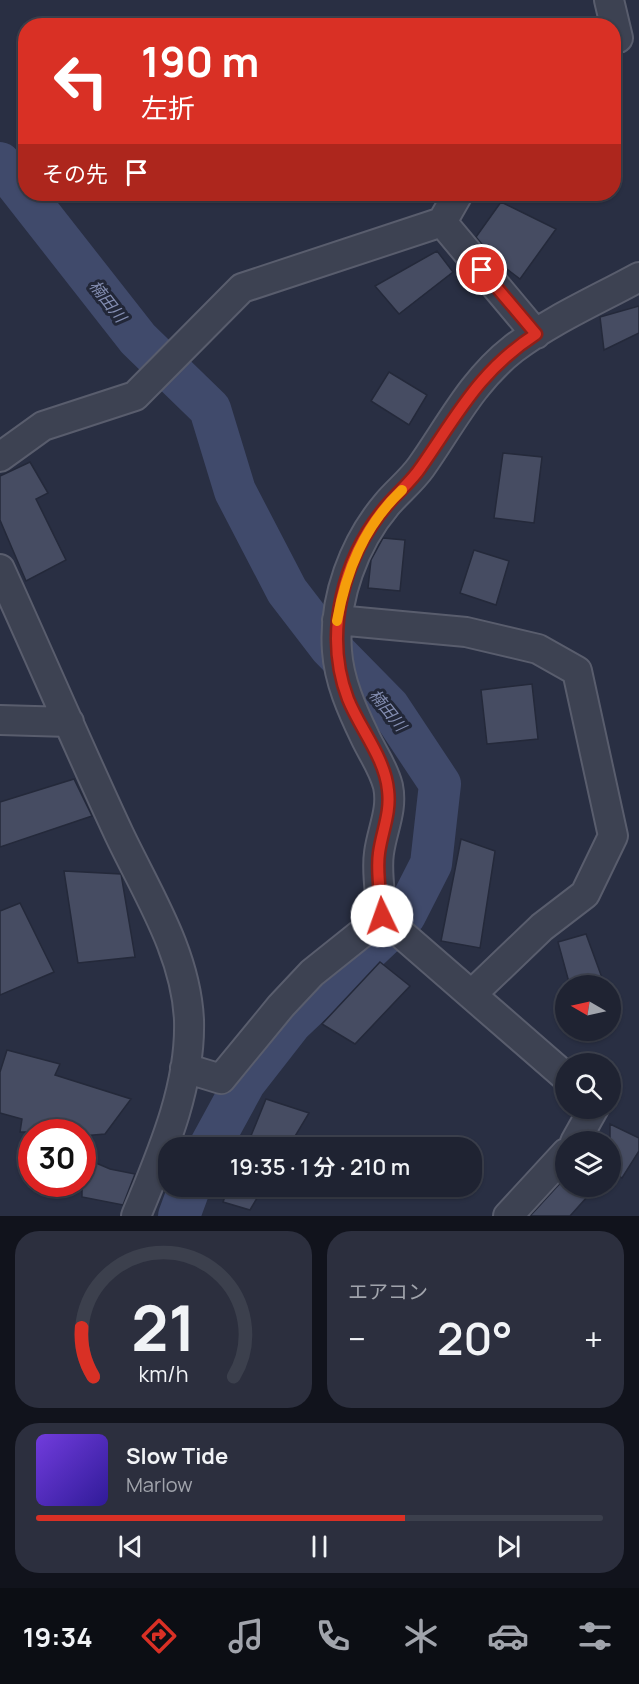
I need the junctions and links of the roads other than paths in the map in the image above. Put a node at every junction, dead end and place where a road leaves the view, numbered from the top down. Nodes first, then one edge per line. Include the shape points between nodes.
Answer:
1 (609, 0) edge
2 (617, 18) edge
3 (454, 201) edge
4 (442, 222) junction
5 (639, 278) edge
6 (536, 334) junction
7 (0, 457) edge
8 (0, 569) edge
9 (337, 620) junction
10 (0, 720) edge
11 (69, 722) junction
12 (392, 925) junction
13 (472, 994) junction
14 (555, 1067) edge
15 (185, 1068) junction
16 (555, 1165) edge
17 (136, 1216) edge
18 (508, 1216) edge

1 - 2 street
3 - 4 street
4 - 6 street
4 - 7 street via 242,288 135,396 43,426
5 - 6 street
6 - 9 street via 512,350 481,380 420,469 388,503 365,536 350,564
8 - 11 street
9 - 12 street via 340,676 365,738 382,766 388,789 389,815 379,854
9 - 13 street via 466,632 538,649 577,671 613,836 585,894 542,927
10 - 11 street
11 - 15 street via 164,924 183,978 189,1020
12 - 13 street
12 - 15 street via 312,974 221,1078
13 - 14 street
15 - 17 street via 169,1131
16 - 18 street

